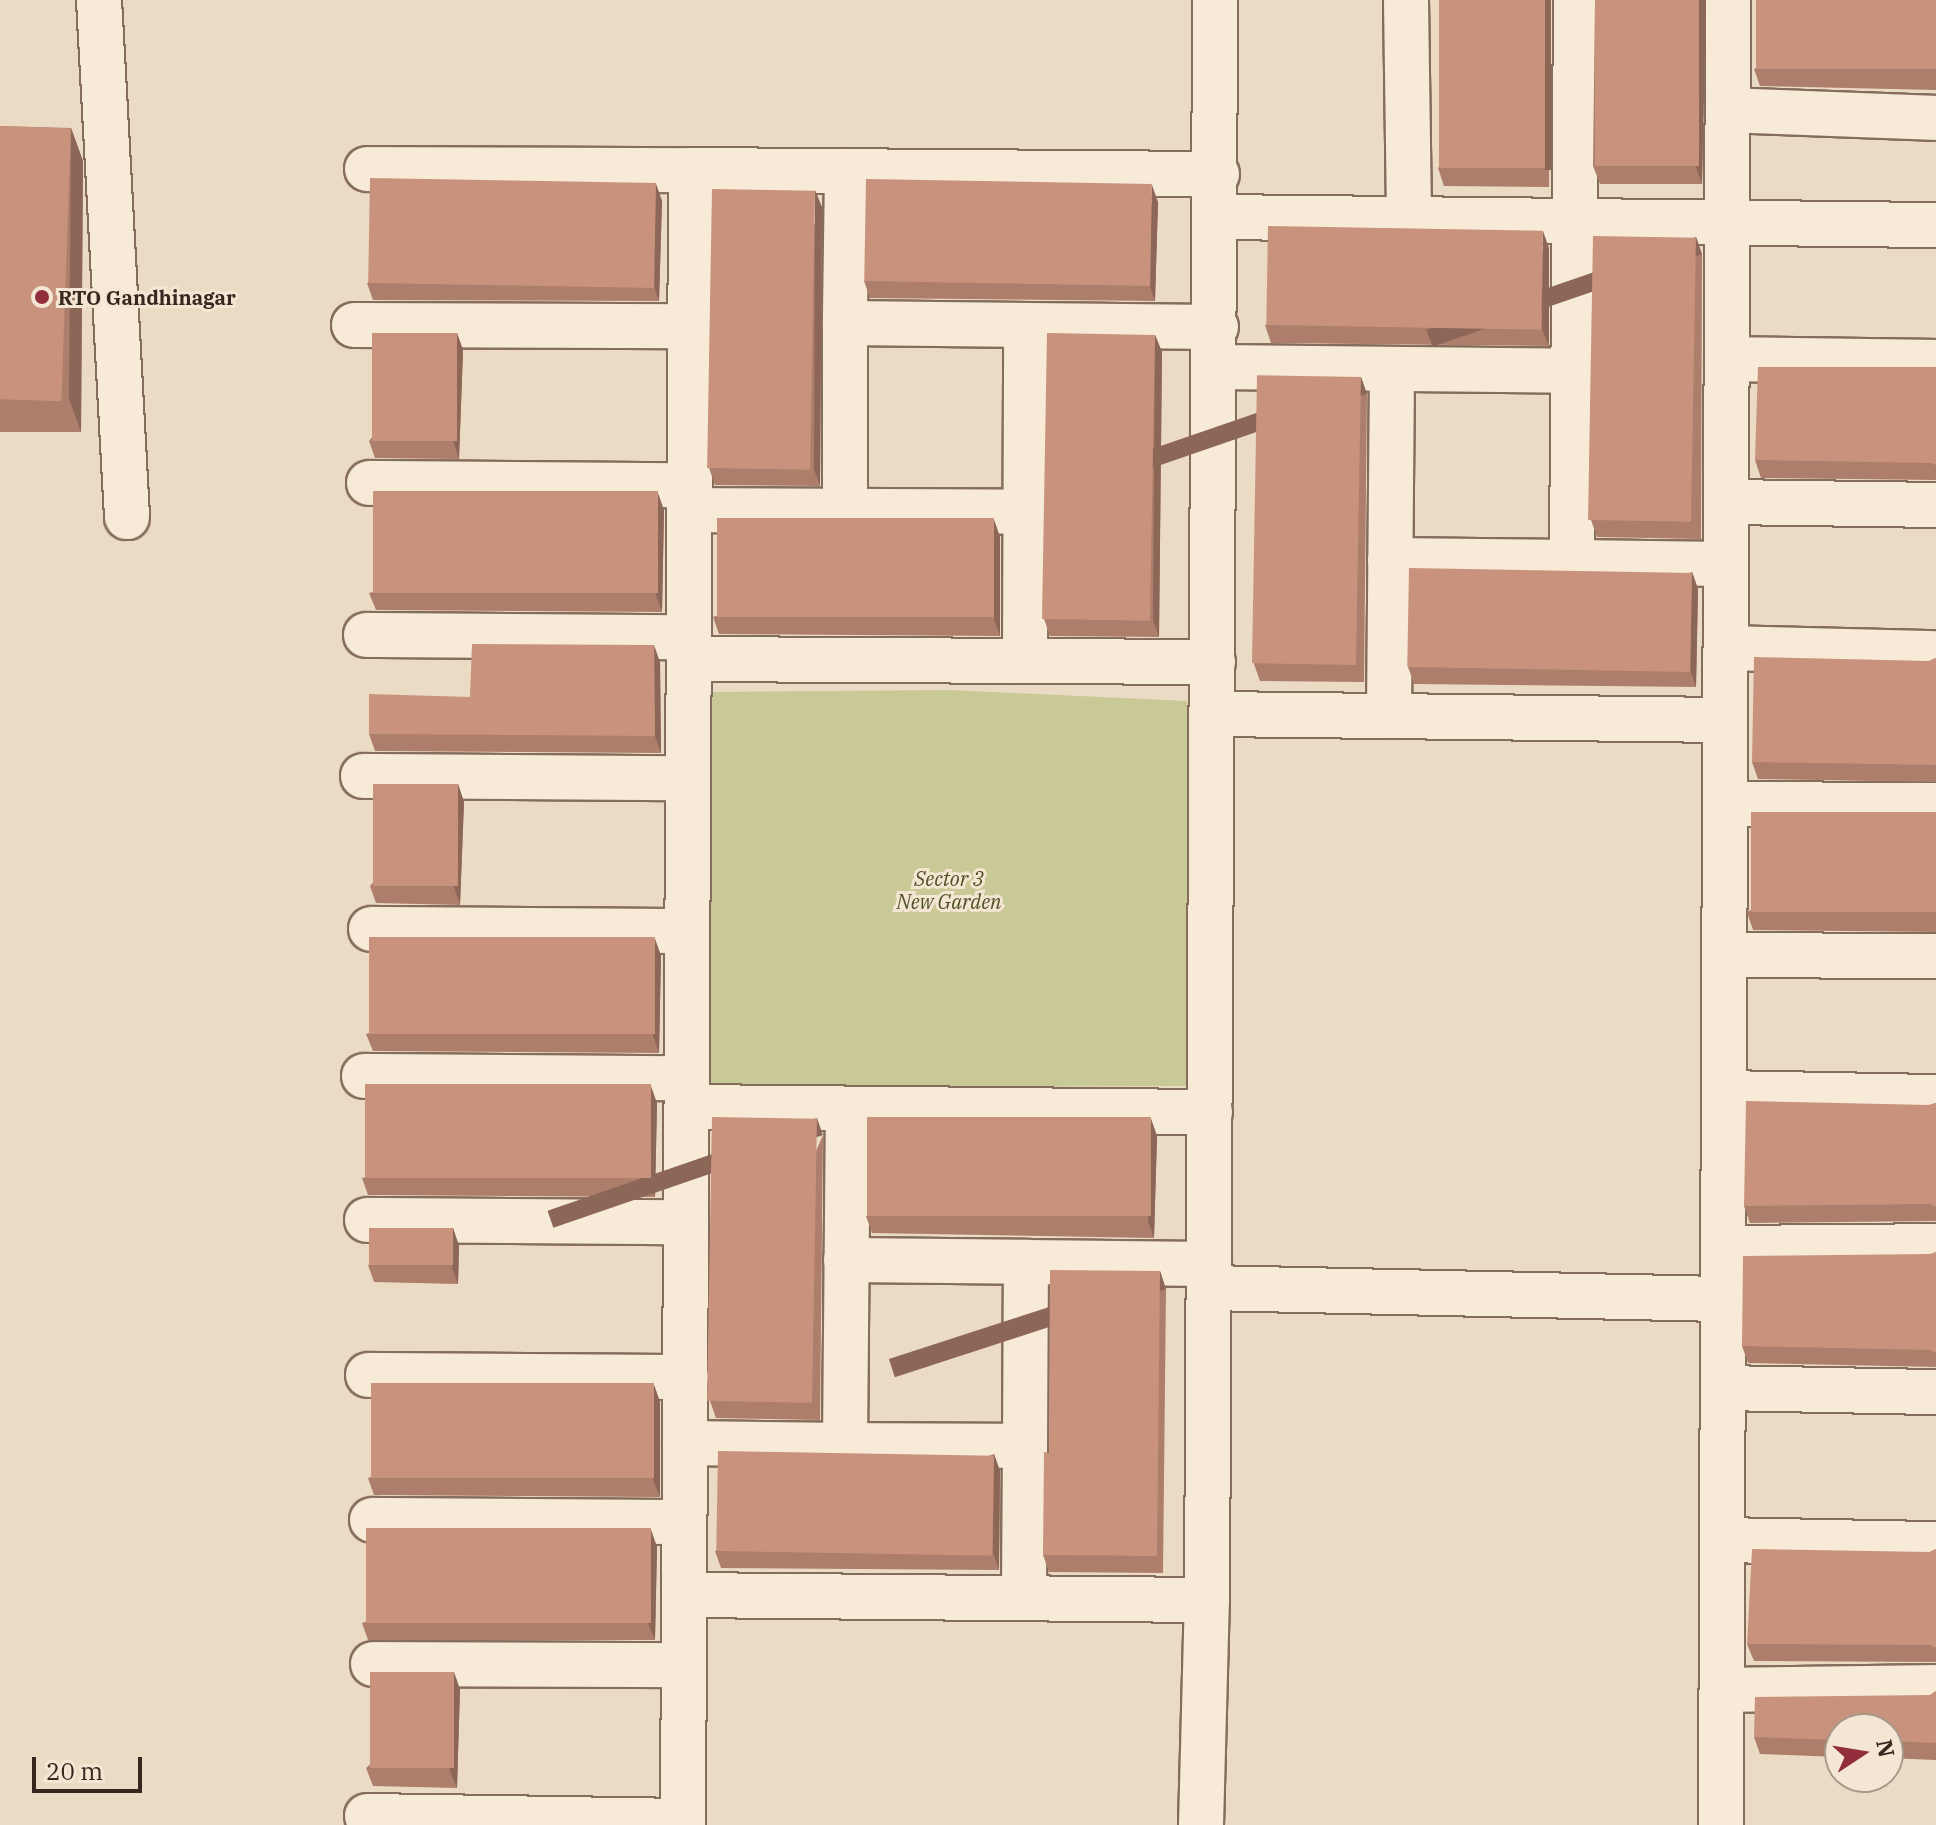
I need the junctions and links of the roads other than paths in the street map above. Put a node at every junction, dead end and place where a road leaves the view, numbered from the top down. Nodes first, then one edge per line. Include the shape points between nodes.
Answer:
1 (99, 0) edge
2 (1215, 0) edge
3 (1406, 0) edge
4 (1576, 0) edge
5 (1728, 0) edge
6 (1728, 110) junction
7 (1936, 118) edge
8 (367, 169) dead end
9 (691, 170) junction
10 (847, 171) junction
11 (1217, 174) junction
12 (1217, 217) junction
13 (1409, 219) junction
14 (1575, 220) junction
15 (1727, 222) junction
16 (1936, 225) edge
17 (845, 323) junction
18 (354, 325) dead end
19 (690, 326) junction
20 (1026, 326) junction
21 (1216, 347) junction
22 (1727, 359) junction
23 (1936, 362) edge
24 (1392, 369) junction
25 (1574, 371) junction
26 (369, 483) dead end
27 (689, 498) junction
28 (1726, 502) junction
29 (1936, 505) edge
30 (845, 511) junction
31 (1026, 512) junction
32 (127, 517) dead end
33 (1390, 560) junction
34 (1572, 562) junction
35 (1726, 564) junction
36 (366, 635) dead end
37 (689, 648) junction
38 (1726, 648) junction
39 (1936, 653) edge
40 (1025, 661) junction
41 (1213, 662) junction
42 (1213, 714) junction
43 (1389, 716) junction
44 (1725, 720) junction
45 (363, 776) dead end
46 (688, 778) junction
47 (1725, 804) junction
48 (1936, 805) edge
49 (371, 929) dead end
50 (687, 931) junction
51 (1725, 955) junction
52 (1936, 956) edge
53 (364, 1076) dead end
54 (687, 1092) junction
55 (1724, 1093) junction
56 (1936, 1097) edge
57 (848, 1109) junction
58 (1210, 1112) junction
59 (367, 1220) dead end
60 (686, 1222) junction
61 (1936, 1246) edge
62 (1724, 1248) junction
63 (846, 1260) junction
64 (1026, 1262) junction
65 (1209, 1276) junction
66 (1723, 1299) junction
67 (368, 1375) dead end
68 (686, 1377) junction
69 (1723, 1388) junction
70 (1936, 1392) edge
71 (685, 1443) junction
72 (845, 1445) junction
73 (1025, 1446) junction
74 (372, 1520) dead end
75 (684, 1522) junction
76 (1722, 1540) junction
77 (1936, 1544) edge
78 (684, 1595) junction
79 (1024, 1598) junction
80 (1207, 1600) junction
81 (373, 1664) dead end
82 (684, 1665) junction
83 (1936, 1687) edge
84 (1722, 1690) junction
85 (367, 1816) dead end
86 (683, 1823) edge
87 (1201, 1825) edge
88 (1721, 1825) edge

1 - 32 street
2 - 11 street
3 - 13 street
4 - 14 street
5 - 6 street
6 - 7 street
6 - 15 street
8 - 9 street
9 - 10 street
9 - 19 street
10 - 11 street
10 - 17 street
11 - 12 street
12 - 13 street
12 - 21 street
13 - 14 street
14 - 15 street
14 - 25 street
15 - 16 street
15 - 22 street
17 - 20 street
17 - 30 street
18 - 19 street
19 - 27 street
20 - 21 street
20 - 31 street
21 - 24 street
21 - 41 street
22 - 23 street
22 - 28 street
24 - 25 street
24 - 33 street
25 - 34 street
26 - 27 street
27 - 30 street
27 - 37 street
28 - 29 street
28 - 35 street
30 - 31 street
31 - 40 street
33 - 34 street
33 - 43 street
34 - 35 street
35 - 38 street
36 - 37 street
37 - 40 street
37 - 46 street
38 - 39 street
38 - 44 street
40 - 41 street
41 - 42 street
42 - 43 street
42 - 58 street
43 - 44 street
44 - 47 street
45 - 46 street
46 - 50 street
47 - 48 street
47 - 51 street
49 - 50 street
50 - 54 street
51 - 52 street
51 - 55 street
53 - 54 street
54 - 57 street
54 - 60 street
55 - 56 street
55 - 62 street
57 - 58 street
57 - 63 street
58 - 65 street
59 - 60 street
60 - 68 street
61 - 62 street
62 - 66 street
63 - 64 street
63 - 72 street
64 - 65 street
64 - 73 street
65 - 66 street
65 - 80 street
66 - 69 street
67 - 68 street
68 - 71 street
69 - 70 street
69 - 76 street
71 - 72 street
71 - 75 street
72 - 73 street
73 - 79 street
74 - 75 street
75 - 78 street
76 - 77 street
76 - 84 street
78 - 79 street
78 - 82 street
79 - 80 street
80 - 87 street
81 - 82 street
82 - 86 street
83 - 84 street
84 - 88 street
85 - 86 street

